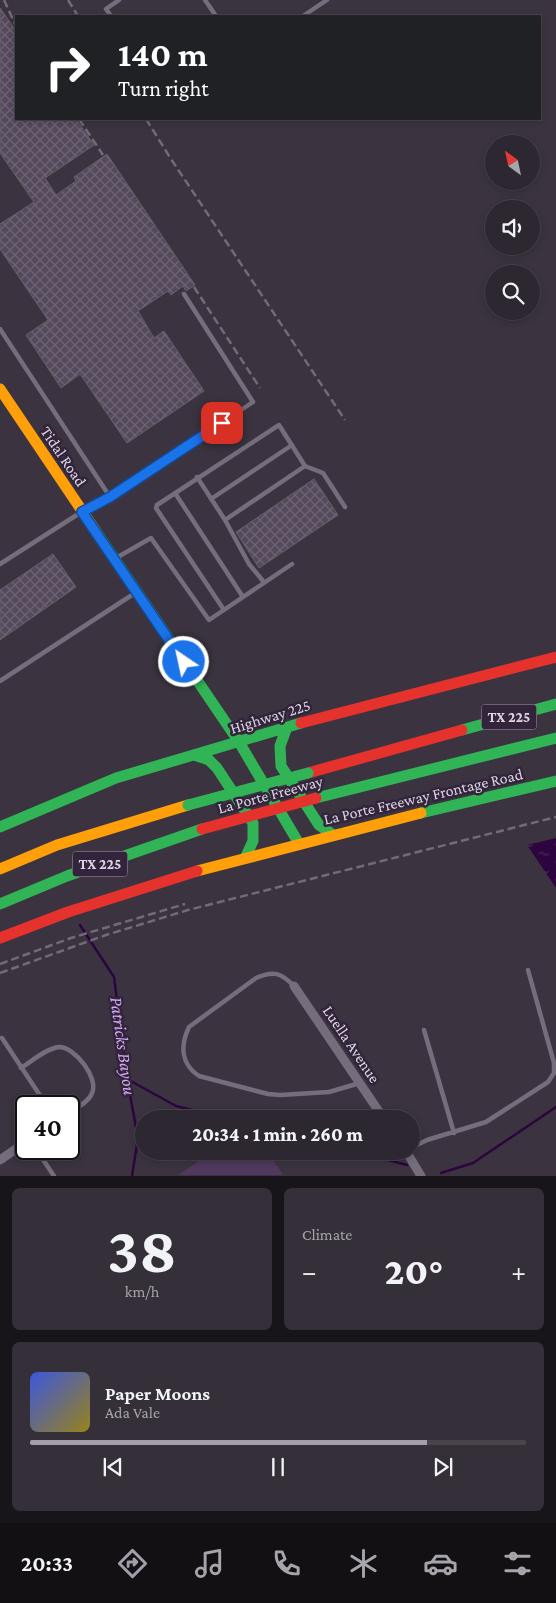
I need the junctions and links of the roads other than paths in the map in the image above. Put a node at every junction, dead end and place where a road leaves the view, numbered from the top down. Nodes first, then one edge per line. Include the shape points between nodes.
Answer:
1 (119, 0) edge
2 (205, 0) edge
3 (327, 0) edge
4 (110, 15) edge
5 (215, 15) edge
6 (304, 15) edge
7 (184, 294) dead end
8 (0, 328) edge
9 (0, 389) edge
10 (292, 445) junction
11 (305, 466) junction
12 (197, 478) junction
13 (174, 493) junction
14 (110, 497) junction
15 (211, 499) junction
16 (345, 507) dead end
17 (82, 512) junction
18 (225, 520) junction
19 (114, 558) junction
20 (0, 564) edge
21 (292, 564) dead end
22 (264, 581) junction
23 (137, 592) junction
24 (243, 597) junction
25 (224, 610) junction
26 (556, 657) edge
27 (0, 680) edge
28 (556, 699) edge
29 (556, 704) edge
30 (288, 727) junction
31 (463, 729) junction
32 (556, 738) edge
33 (239, 742) junction
34 (556, 749) edge
35 (194, 755) junction
36 (480, 757) junction
37 (556, 781) edge
38 (0, 827) edge
39 (332, 834) junction
40 (298, 842) junction
41 (246, 856) junction
42 (0, 869) edge
43 (0, 904) edge
44 (0, 938) edge
45 (528, 970) dead end
46 (294, 986) joint
47 (424, 1030) dead end
48 (2, 1038) dead end
49 (22, 1068) junction
50 (360, 1083) junction
51 (40, 1095) edge
52 (80, 1105) edge
53 (378, 1110) edge
54 (454, 1133) junction
55 (420, 1144) edge
56 (15, 1150) edge
57 (0, 1160) edge
58 (43, 1160) edge
59 (412, 1160) edge
60 (54, 1176) edge
61 (422, 1176) edge

1 - 4 lane via 106,9
2 - 5 lane
3 - 6 lane
7 - 14 lane via 254,402
8 - 14 lane
9 - 17 main road, Tidal Road
10 - 11 lane
10 - 12 lane via 276,425
10 - 15 lane
11 - 16 lane via 323,473
11 - 18 lane
12 - 13 lane
12 - 15 lane
13 - 24 lane
13 - 25 lane via 156,508
14 - 17 lane
15 - 18 lane
17 - 19 main road, Tidal Road
17 - 20 lane
18 - 22 lane via 249,564
19 - 23 main road, Tidal Road
19 - 25 lane via 151,538 206,620
21 - 22 lane
22 - 24 lane
23 - 27 lane
23 - 33 main road, Tidal Road
24 - 25 lane
26 - 30 main road, Highway 225
28 - 31 main road
29 - 31 main road, La Porte Freeway / TX 225
30 - 33 main road, Highway 225
30 - 39 main road via 279,743 281,766 319,825
31 - 42 main road, La Porte Freeway / TX 225, bridge via 188,805 57,845
32 - 36 main road, La Porte Freeway / TX 225
33 - 35 main road, Highway 225
33 - 40 main road, Tidal Road
34 - 36 main road
35 - 38 main road, Highway 225 via 116,778
35 - 41 main road via 209,760 217,768 253,822 253,841
36 - 43 main road, La Porte Freeway / TX 225, bridge via 202,829 67,876
37 - 39 main road, La Porte Freeway Frontage Road
39 - 40 main road, La Porte Freeway Frontage Road
40 - 41 main road
41 - 44 main road via 62,913
45 - 54 lane via 554,1073 548,1082 486,1122
46 - 50 street, Luella Avenue
46 - 50 lane via 283,975 265,974 189,1028 183,1039 183,1051 190,1070 199,1076 268,1094 329,1092
47 - 54 lane
48 - 49 lane
49 - 51 lane
49 - 52 lane via 53,1048 71,1050 93,1081 93,1092
50 - 53 street, Luella Avenue
54 - 55 lane
56 - 57 street
58 - 60 lane
59 - 61 street

